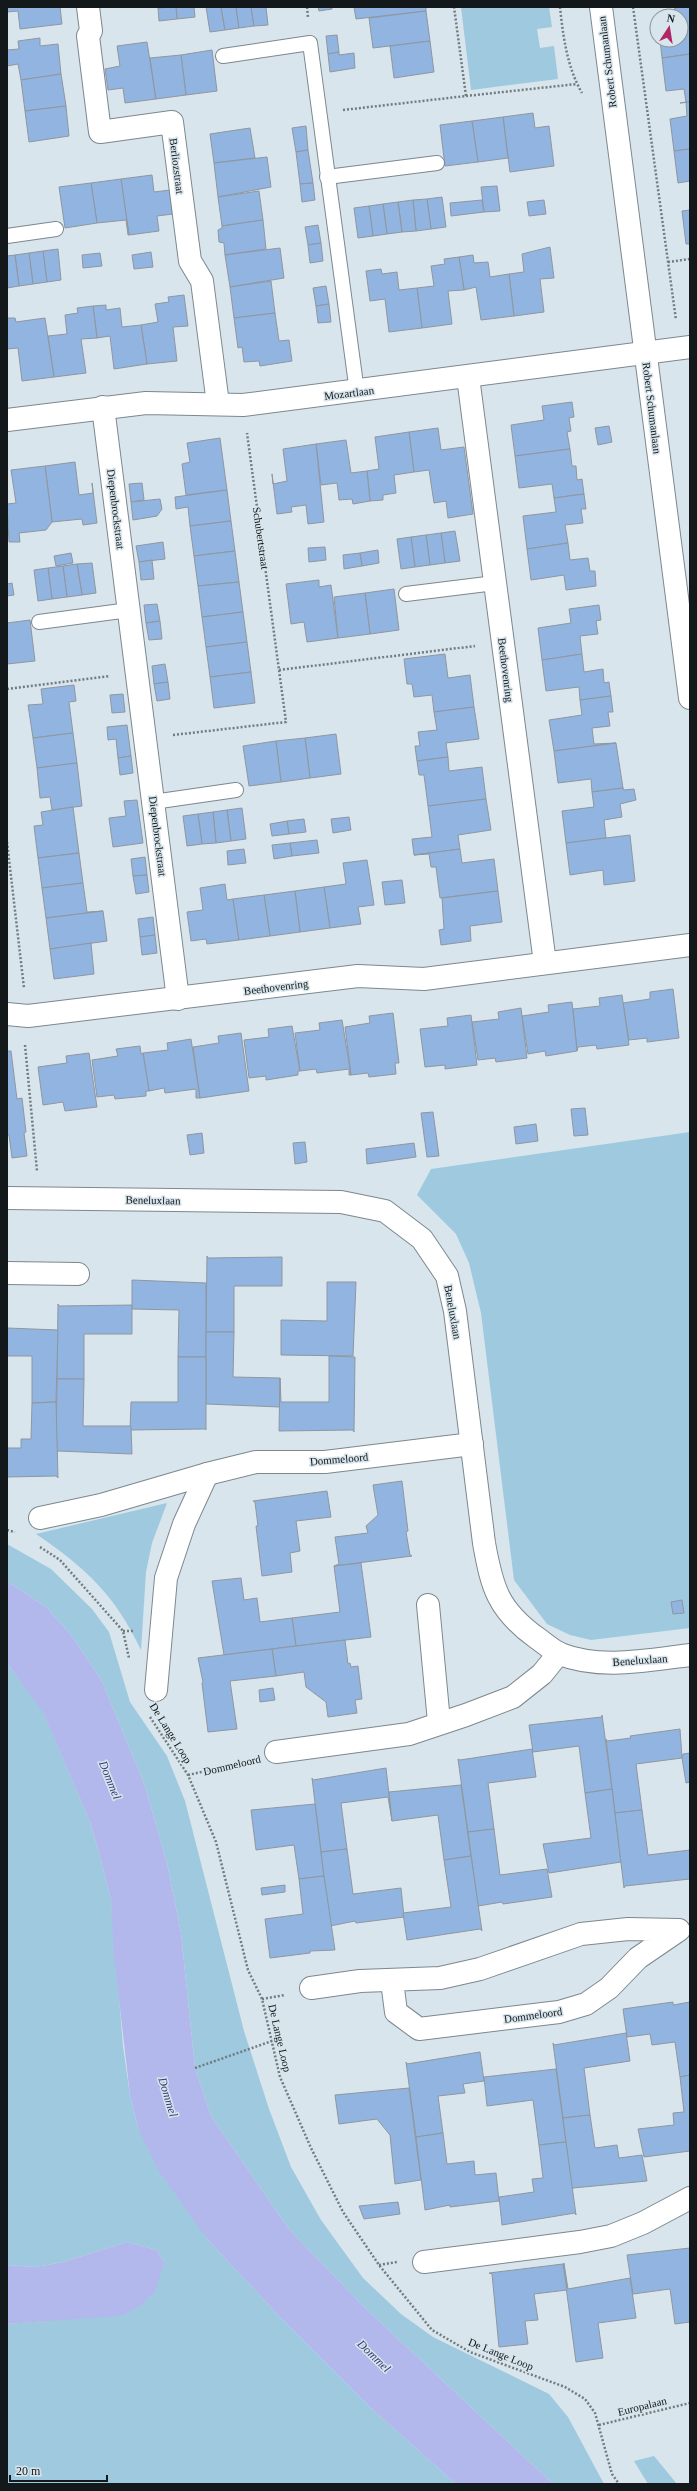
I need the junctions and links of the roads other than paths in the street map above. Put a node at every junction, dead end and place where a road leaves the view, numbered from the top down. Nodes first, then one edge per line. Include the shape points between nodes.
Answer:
1 (88, 7) edge
2 (601, 7) edge
3 (223, 56) dead end
4 (437, 162) dead end
5 (327, 177) junction
6 (56, 229) dead end
7 (7, 236) edge
8 (685, 348) edge
9 (645, 353) junction
10 (468, 377) junction
11 (357, 392) junction
12 (218, 404) junction
13 (104, 407) junction
14 (7, 420) edge
15 (495, 583) junction
16 (406, 594) dead end
17 (129, 610) junction
18 (39, 622) dead end
19 (690, 698) edge
20 (236, 790) dead end
21 (154, 802) junction
22 (690, 945) edge
23 (545, 963) junction
24 (178, 999) junction
25 (19, 1016) edge
26 (7, 1198) edge
27 (7, 1273) edge
28 (78, 1274) dead end
29 (472, 1444) junction
30 (207, 1474) junction
31 (40, 1518) dead end
32 (428, 1605) dead end
33 (559, 1654) junction
34 (690, 1655) edge
35 (156, 1690) dead end
36 (439, 1722) junction
37 (276, 1752) road end
38 (684, 1930) edge
39 (392, 1981) junction
40 (311, 1988) dead end
41 (690, 2198) edge
42 (424, 2262) dead end

1 - 12 street, Berliozstraat via 91,31 88,36 100,132 172,122 190,261 202,280
2 - 9 street, Robert Schumanlaan
3 - 5 lane via 310,43
4 - 5 lane
5 - 11 lane
6 - 7 lane
8 - 9 street, Mozartlaan
9 - 10 street, Mozartlaan
9 - 19 street, Robert Schumanlaan
10 - 11 street, Mozartlaan
10 - 15 street, Beethovenring
11 - 12 street, Mozartlaan via 243,405
12 - 13 street, Mozartlaan via 153,403
13 - 14 street, Mozartlaan
13 - 17 street, Diepenbrockstraat
15 - 16 lane
15 - 23 street, Beethovenring
17 - 18 lane
17 - 21 street, Diepenbrockstraat
20 - 21 lane
21 - 24 street, Diepenbrockstraat
22 - 23 street, Beethovenring
23 - 24 street, Beethovenring via 424,979 358,976
24 - 25 street, Beethovenring
26 - 29 street, Beneluxlaan via 341,1202 385,1211 422,1239 447,1276 455,1311
27 - 28 street
29 - 30 street, Dommeloord via 325,1462 256,1462
29 - 33 street, Beneluxlaan via 485,1551 501,1603 517,1624
30 - 31 street, Dommeloord via 101,1505
30 - 35 street via 184,1524 166,1578
32 - 36 street
33 - 34 street, Beneluxlaan via 595,1662 622,1663
33 - 36 street via 542,1674 513,1697 466,1715
36 - 37 street via 409,1734
38 - 39 street, Dommeloord via 628,1929 582,1934 480,1969 440,1978
38 - 39 street, Dommeloord via 638,1958 609,1988 592,2000 559,2012 419,2028 396,2012
39 - 40 street, Dommeloord via 360,1981
41 - 42 street via 611,2236

